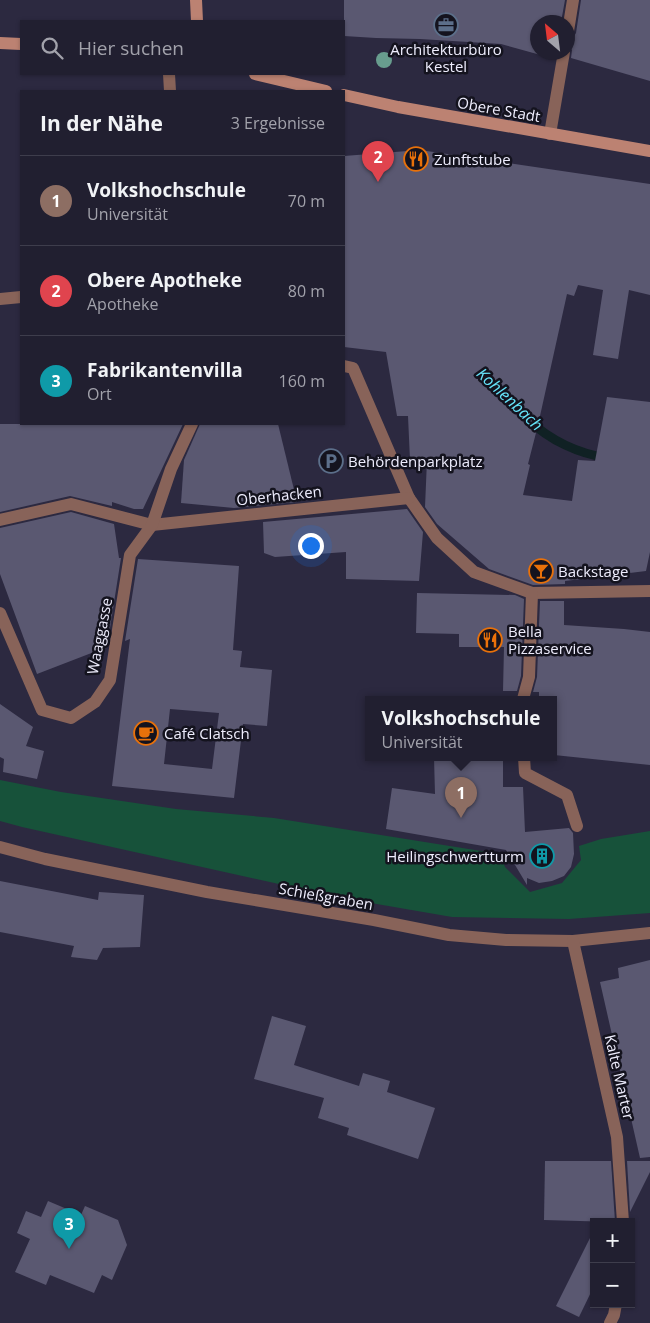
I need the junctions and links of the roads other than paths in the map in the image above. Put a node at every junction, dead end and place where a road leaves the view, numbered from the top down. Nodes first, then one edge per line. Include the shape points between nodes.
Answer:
1 (196, 0) edge
2 (573, 0) edge
3 (571, 15) edge
4 (197, 20) edge
5 (0, 43) edge
6 (20, 44) edge
7 (563, 60) edge
8 (169, 75) edge
9 (258, 75) edge
10 (293, 88) edge
11 (170, 90) edge
12 (315, 90) edge
13 (345, 95) edge
14 (550, 134) junction
15 (650, 151) edge
16 (20, 297) edge
17 (0, 299) edge
18 (345, 366) edge
19 (192, 425) edge
20 (409, 498) junction
21 (0, 520) edge
22 (152, 525) junction
23 (650, 591) edge
24 (532, 593) junction
25 (0, 613) edge
26 (524, 696) edge
27 (524, 761) edge
28 (577, 826) dead end
29 (0, 847) edge
30 (650, 933) edge
31 (573, 940) junction
32 (623, 1218) edge
33 (615, 1308) edge
34 (610, 1323) edge

1 - 4 street
2 - 3 street
5 - 6 street
7 - 14 street
8 - 11 street
9 - 10 street
10 - 12 street
13 - 14 street, Obere Stadt
14 - 15 street, Obere Stadt
16 - 17 street
18 - 20 street via 353,368
19 - 22 street, Waaggasse via 171,469
20 - 22 street, Oberhacken
20 - 24 street via 437,538 474,572
21 - 22 street via 71,504
22 - 25 street, Waaggasse via 130,555 110,680 95,702 71,718 42,710
23 - 24 street
24 - 26 street via 529,677
27 - 28 street via 525,773 567,795
29 - 31 street, Schießgraben via 207,892 449,935 506,940
30 - 31 street, Schießgraben
31 - 32 street, Kalte Marter via 617,1137
33 - 34 street

